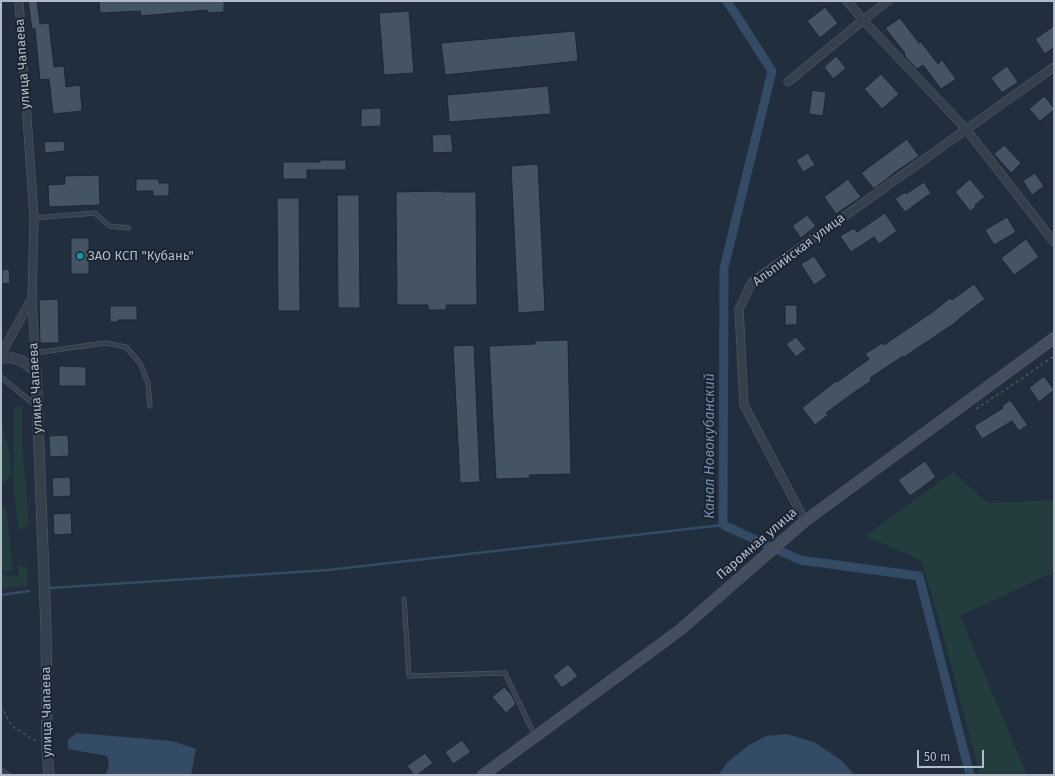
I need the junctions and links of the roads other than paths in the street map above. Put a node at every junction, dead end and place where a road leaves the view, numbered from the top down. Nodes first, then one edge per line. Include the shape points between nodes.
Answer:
1 (19, 1) edge
2 (847, 1) edge
3 (888, 1) edge
4 (863, 20) junction
5 (1054, 68) edge
6 (788, 82) dead end
7 (966, 129) junction
8 (34, 218) junction
9 (129, 228) dead end
10 (1054, 242) edge
11 (32, 299) junction
12 (1054, 338) edge
13 (1, 353) edge
14 (35, 353) junction
15 (1, 359) edge
16 (36, 371) junction
17 (1, 377) edge
18 (37, 406) junction
19 (150, 406) dead end
20 (804, 521) junction
21 (404, 600) dead end
22 (535, 737) junction
23 (1, 770) edge
24 (8, 775) edge
25 (48, 775) edge
26 (483, 775) edge

1 - 8 street, улица Чапаева
2 - 4 street
3 - 4 street
4 - 6 street
4 - 7 street
5 - 7 street, Альпийская улица
7 - 10 street
7 - 20 street, Альпийская улица via 752,282 739,309 744,405
8 - 9 lane via 95,213 109,226
8 - 11 street, улица Чапаева
11 - 13 street
11 - 14 street, улица Чапаева
12 - 20 main road, Паромная улица
14 - 16 street, улица Чапаева
14 - 19 lane via 105,343 126,347 140,363 148,383
15 - 16 street via 9,357 22,361
16 - 18 street, улица Чапаева
17 - 18 lane
18 - 25 street, улица Чапаева via 46,628
20 - 22 main road, Паромная улица via 680,630
21 - 22 lane via 409,676 505,672
22 - 26 main road, Паромная улица
23 - 24 lane

